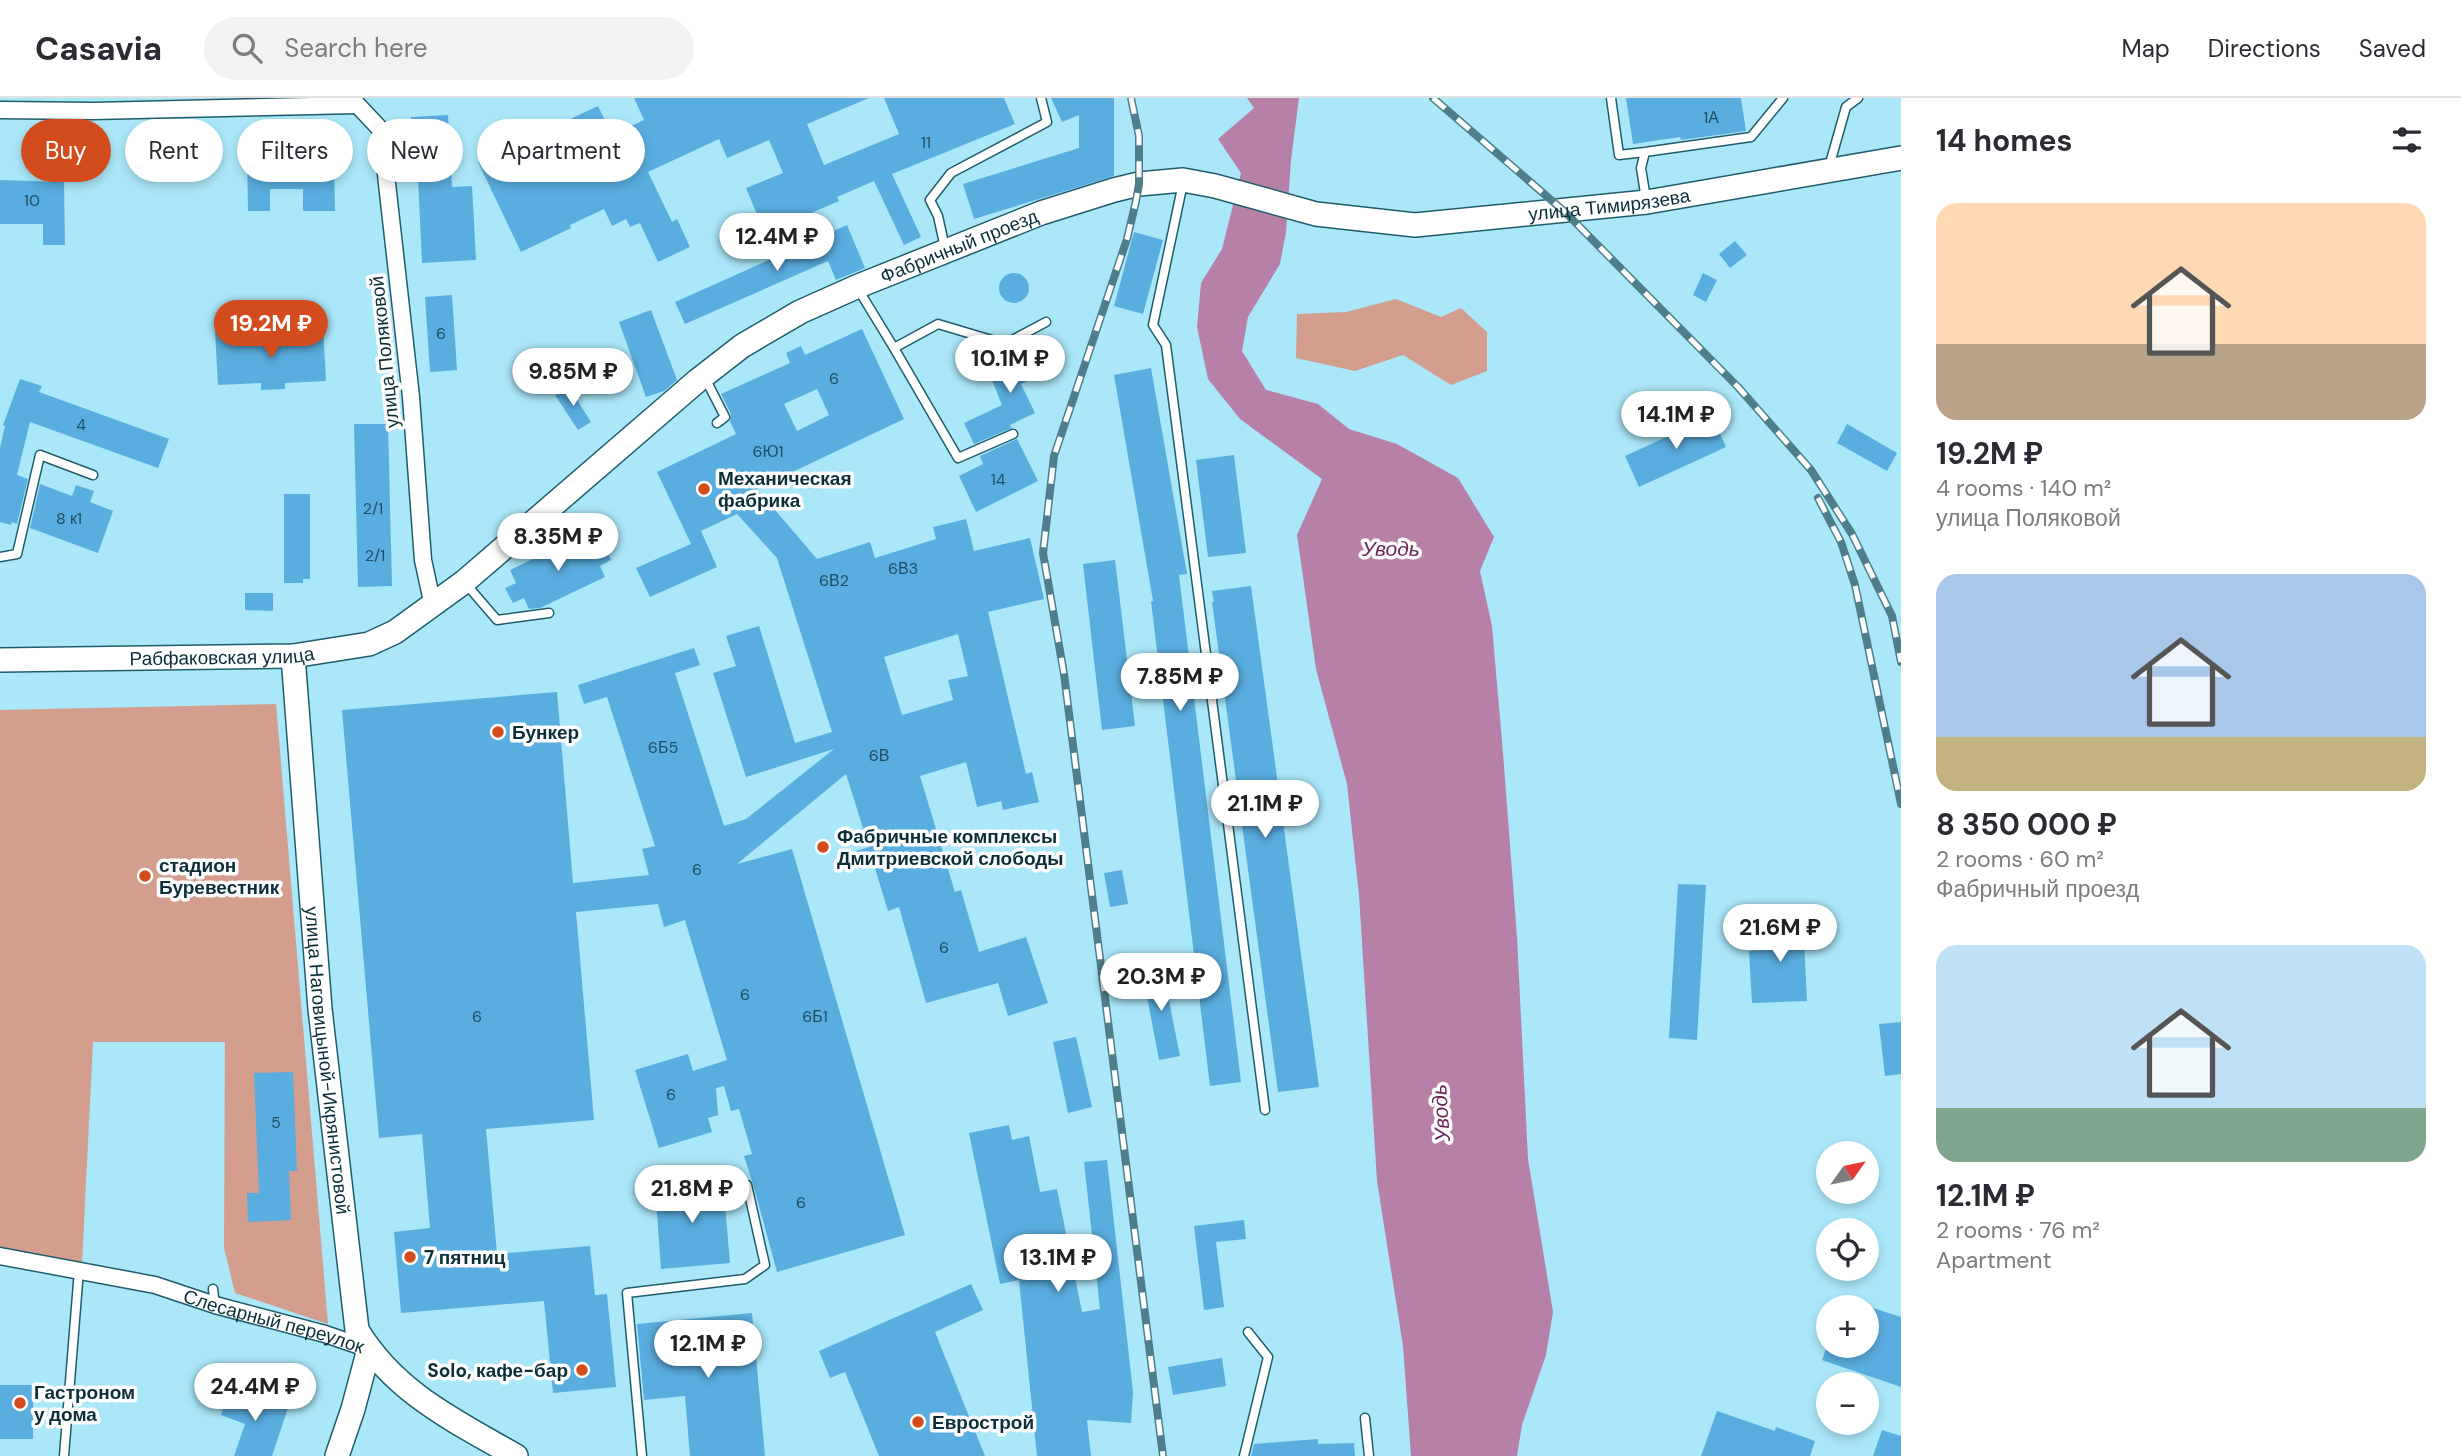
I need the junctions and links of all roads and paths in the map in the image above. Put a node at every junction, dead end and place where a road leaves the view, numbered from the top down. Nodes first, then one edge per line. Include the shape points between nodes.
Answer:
1 (1041, 98) edge
2 (1611, 98) edge
3 (1783, 98) edge
4 (1858, 98) edge
5 (357, 100) edge
6 (0, 110) edge
7 (1645, 152) junction
8 (1901, 158) edge
9 (1829, 170) junction
10 (1183, 180) junction
11 (1215, 186) joint
12 (1647, 202) junction
13 (945, 251) junction
14 (856, 287) junction
15 (1046, 322) dead end
16 (894, 348) junction
17 (704, 375) junction
18 (717, 423) dead end
19 (1013, 434) dead end
20 (93, 475) dead end
21 (0, 556) edge
22 (464, 582) junction
23 (433, 606) junction
24 (549, 613) dead end
25 (293, 656) junction
26 (0, 660) edge
27 (1265, 1110) dead end
28 (747, 1185) dead end
29 (0, 1256) edge
30 (79, 1270) junction
31 (1248, 1332) dead end
32 (369, 1349) junction
33 (1365, 1418) dead end
34 (64, 1456) edge
35 (337, 1456) edge
36 (516, 1456) edge
37 (642, 1456) edge
38 (1244, 1456) edge
39 (1369, 1456) edge

1 - 13 lane via 1047,122 951,173 930,200
2 - 7 lane via 1619,155
3 - 7 lane via 1751,137
4 - 9 lane via 1846,107
5 - 6 street via 93,111
5 - 23 street, улица Поляковой via 382,130 411,397 423,560
7 - 12 lane via 1641,168
8 - 9 main road, улица Тимирязева
9 - 12 main road, улица Тимирязева
10 - 11 main road, Фабричный проезд
10 - 13 main road, Фабричный проезд via 1114,190
10 - 27 lane via 1153,326 1166,345
11 - 12 main road, улица Тимирязева via 1316,214 1415,225
13 - 14 main road, Фабричный проезд
14 - 16 lane
14 - 17 main road, Фабричный проезд via 800,312
15 - 16 lane via 1005,344 938,324
16 - 19 lane via 958,458
17 - 18 lane via 725,417
17 - 22 main road, Фабричный проезд
20 - 21 lane via 40,455 18,554
22 - 23 main road, Фабричный проезд
22 - 24 lane via 497,620
23 - 25 main road, Рабфаковская улица via 369,644
25 - 26 main road, Рабфаковская улица
25 - 32 main road, улица Наговицыной-Икрянистовой via 320,1009 355,1322
28 - 37 lane via 765,1265 745,1279 626,1293
29 - 30 street, Слесарный переулок
30 - 32 street, Слесарный переулок via 214,1297
30 - 34 lane
31 - 38 lane via 1268,1357
32 - 35 main road
32 - 36 main road, Слесарный переулок via 414,1395
33 - 39 lane

